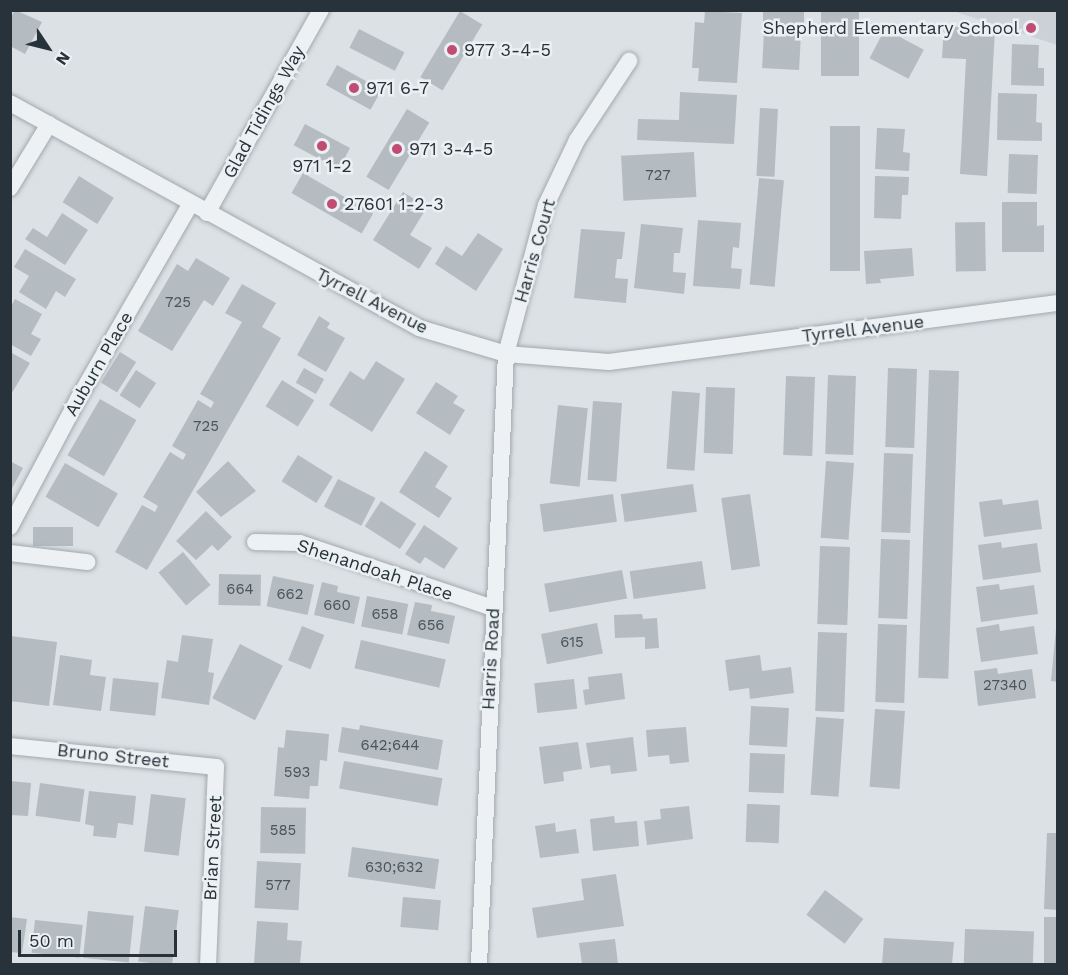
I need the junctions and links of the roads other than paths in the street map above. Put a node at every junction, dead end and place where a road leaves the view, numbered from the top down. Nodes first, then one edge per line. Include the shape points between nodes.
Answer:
1 (321, 10) edge
2 (629, 61) dead end
3 (10, 103) edge
4 (48, 124) junction
5 (10, 188) edge
6 (191, 203) junction
7 (207, 213) junction
8 (1058, 303) edge
9 (506, 354) junction
10 (10, 526) edge
11 (255, 542) dead end
12 (10, 552) edge
13 (87, 562) dead end
14 (494, 609) junction
15 (10, 746) edge
16 (216, 767) joint
17 (207, 964) edge
18 (479, 964) edge

1 - 7 street, Glad Tidings Way
2 - 9 street, Harris Court via 577,140 546,205
3 - 4 street, Tyrrell Avenue
4 - 5 street
4 - 6 street, Tyrrell Avenue
6 - 7 street, Tyrrell Avenue
6 - 10 street, Auburn Place
7 - 9 street, Tyrrell Avenue via 419,328
8 - 9 street, Tyrrell Avenue via 609,362
9 - 14 street, Harris Road
11 - 14 street, Shenandoah Place via 300,543
12 - 13 street
14 - 18 street, Harris Road
15 - 16 street, Bruno Street
16 - 17 street, Brian Street

